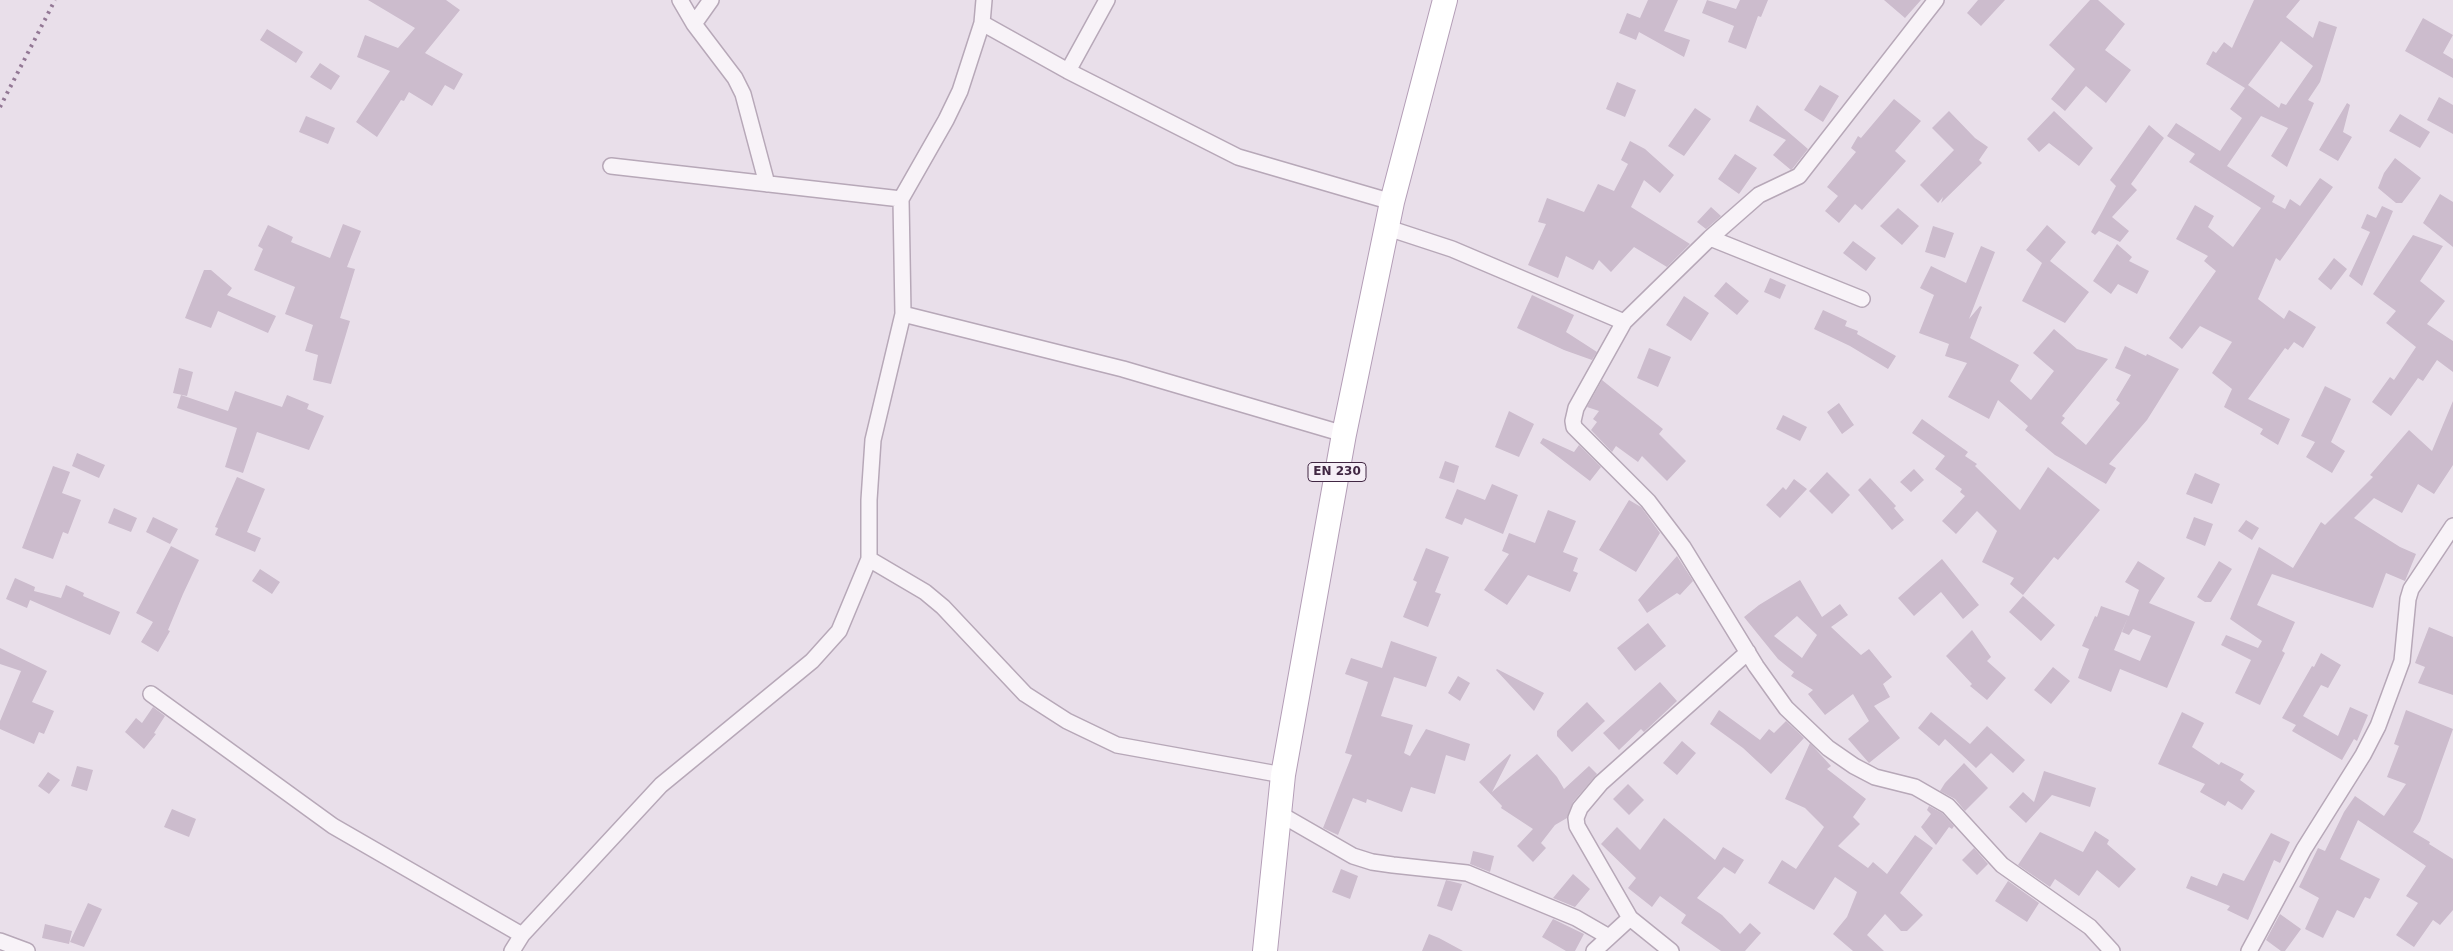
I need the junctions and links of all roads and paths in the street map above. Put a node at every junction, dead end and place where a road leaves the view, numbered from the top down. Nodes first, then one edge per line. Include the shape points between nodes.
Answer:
1 (680, 0) edge
2 (711, 0) edge
3 (984, 0) edge
4 (1107, 0) edge
5 (1445, 0) edge
6 (1936, 0) edge
7 (982, 23) junction
8 (694, 24) junction
9 (1068, 71) junction
10 (610, 166) dead end
11 (766, 184) junction
12 (901, 199) junction
13 (1392, 202) junction
14 (1388, 228) junction
15 (1710, 238) junction
16 (1862, 298) dead end
17 (903, 314) junction
18 (1624, 322) junction
19 (1344, 434) junction
20 (2453, 526) edge
21 (870, 560) junction
22 (1748, 652) junction
23 (152, 694) dead end
24 (1284, 775) junction
25 (1280, 814) junction
26 (1630, 918) junction
27 (522, 935) junction
28 (1609, 937) junction
29 (0, 941) edge
30 (27, 951) edge
31 (512, 951) edge
32 (1265, 951) edge
33 (1594, 951) edge
34 (1671, 951) edge
35 (2112, 951) edge
36 (2249, 951) edge

1 - 8 street
2 - 8 street
3 - 7 street
4 - 9 street
5 - 13 main road, EN 230
6 - 15 street via 1799,176 1759,195
7 - 9 street
7 - 12 street via 960,92
8 - 11 street via 735,78 743,94
9 - 13 street via 1238,157
10 - 11 street
11 - 12 street
12 - 17 street
13 - 14 main road, EN 230
14 - 18 street via 1452,249
14 - 19 main road, EN 230
15 - 16 street
15 - 18 street
17 - 19 street via 1124,369
17 - 21 street via 872,440
18 - 22 street via 1576,408 1574,427 1648,501 1683,547
19 - 24 main road, EN 230
20 - 36 street via 2411,589 2402,661 2378,726 2304,849
21 - 24 street via 925,592 1025,694 1067,721 1117,745
21 - 27 street via 839,631 812,661 660,784
22 - 26 street via 1601,783 1580,808 1577,826
22 - 35 street via 1786,708 1828,748 1868,773 1915,787 1948,806 2002,865 2090,927
23 - 27 street via 333,826
24 - 25 main road, EN 230
25 - 28 street via 1354,856 1386,864 1467,873 1576,918
25 - 32 main road, EN 230
26 - 28 street
26 - 34 street
27 - 31 street
28 - 33 street
29 - 30 street

